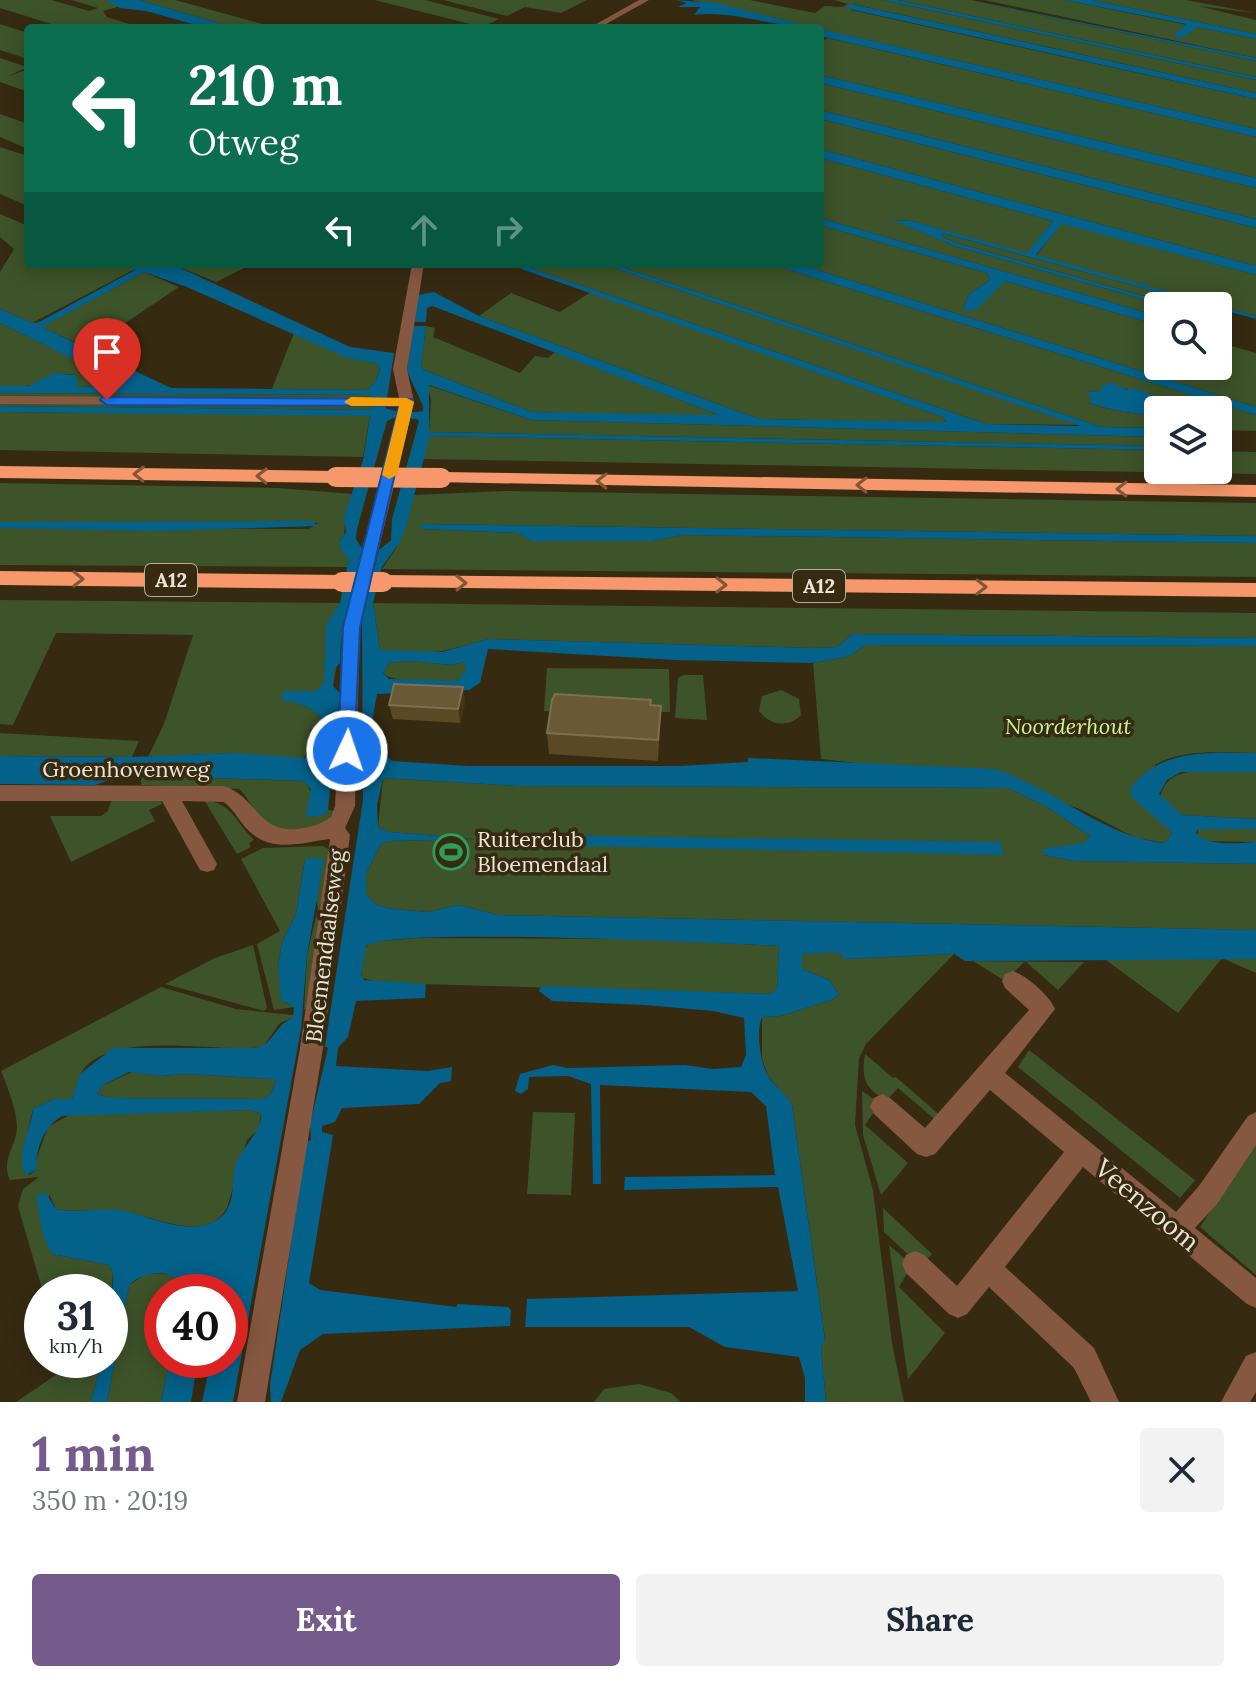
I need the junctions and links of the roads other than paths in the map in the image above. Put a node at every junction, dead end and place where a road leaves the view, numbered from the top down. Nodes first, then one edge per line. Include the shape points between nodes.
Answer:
1 (645, 0) edge
2 (600, 24) edge
3 (417, 268) edge
4 (0, 400) edge
5 (405, 410) junction
6 (0, 472) edge
7 (1256, 491) edge
8 (0, 578) edge
9 (1256, 590) edge
10 (0, 793) edge
11 (168, 794) junction
12 (331, 830) junction
13 (207, 864) dead end
14 (1013, 981) dead end
15 (989, 1074) junction
16 (882, 1106) dead end
17 (1256, 1124) edge
18 (1081, 1150) junction
19 (1177, 1230) junction
20 (915, 1264) dead end
21 (988, 1269) junction
22 (1256, 1295) edge
23 (1256, 1366) edge
24 (251, 1402) edge
25 (1105, 1402) edge
26 (1235, 1402) edge

1 - 2 street
3 - 5 street, Bloemendaalseweg via 400,369
4 - 5 street
5 - 12 street, Bloemendaalseweg via 352,627 345,806
7 -> 6 highway, bridge
8 -> 9 highway, A12, bridge
10 - 11 street, Groenhovenweg
11 - 12 street, Groenhovenweg via 231,796 259,829 270,834 317,835
11 - 13 street
12 - 24 street, Bloemendaalseweg via 340,835 312,1052
14 - 15 street via 1044,1009
15 - 16 street via 926,1145
15 - 18 street
17 - 19 street
18 - 19 street, Veenzoom
18 - 21 street, Veenzoom
19 - 22 street, Veenzoom
20 - 21 street, Veenzoom via 958,1305
21 - 25 street via 1084,1358
23 - 26 street

